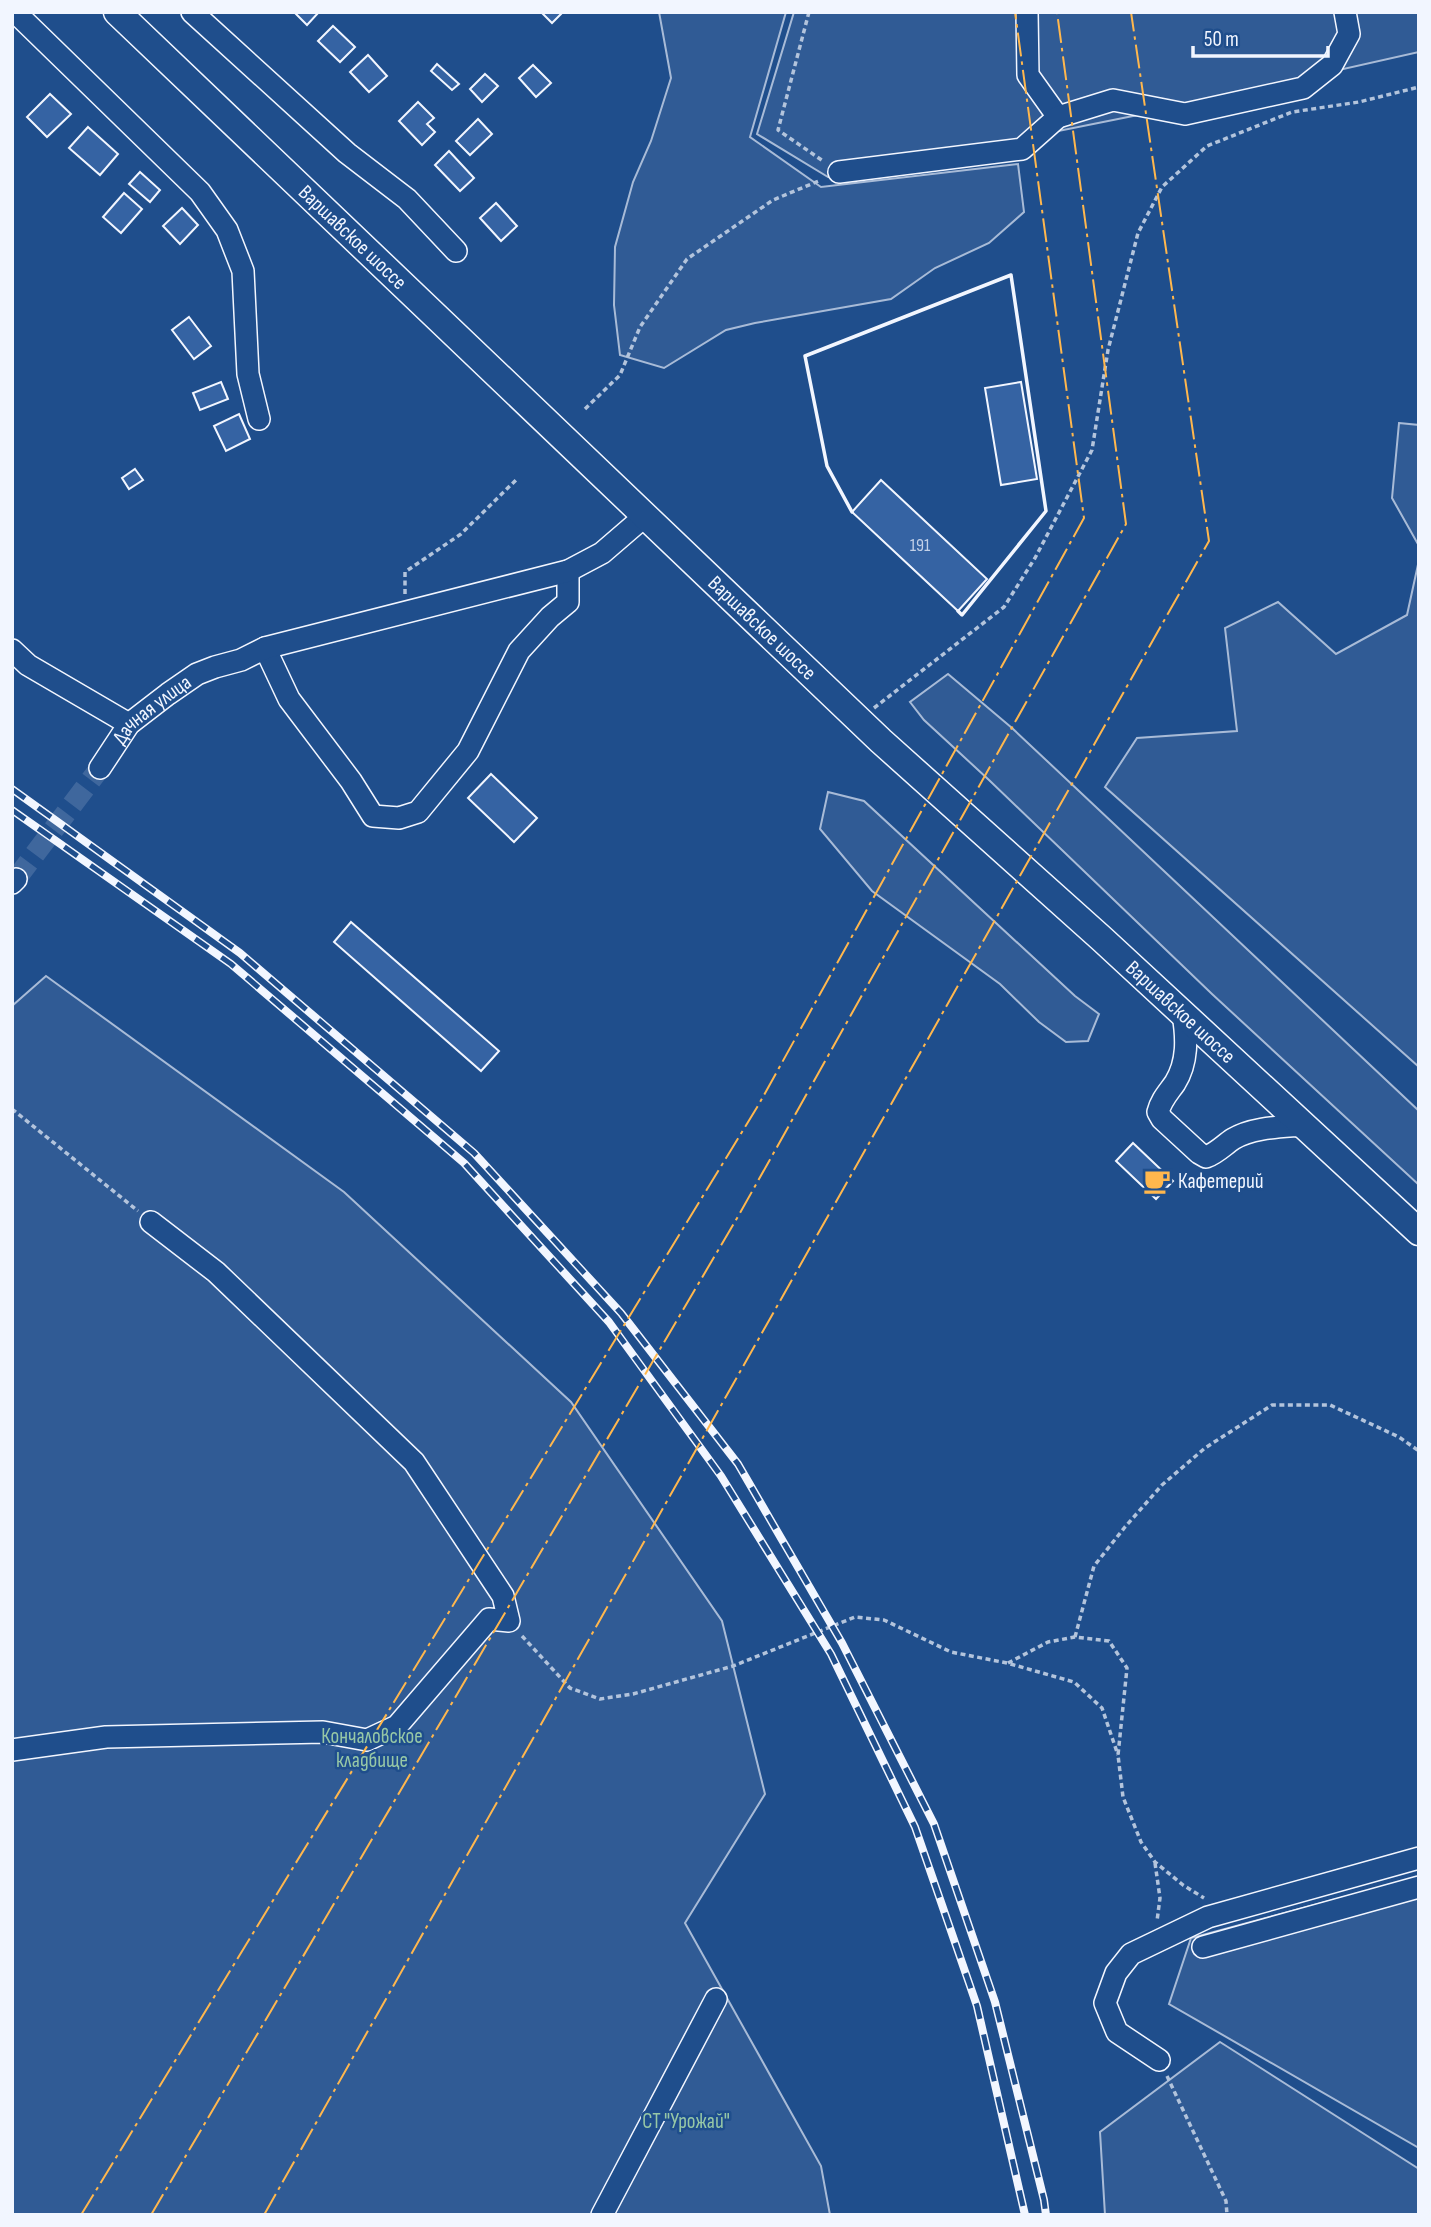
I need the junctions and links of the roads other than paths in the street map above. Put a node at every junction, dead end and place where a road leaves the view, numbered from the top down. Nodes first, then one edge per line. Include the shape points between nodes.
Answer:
1 (15, 12) edge
2 (117, 12) edge
3 (192, 12) edge
4 (1027, 12) edge
5 (1345, 12) edge
6 (1058, 117) junction
7 (839, 172) road end
8 (456, 251) dead end
9 (259, 419) dead end
10 (645, 516) junction
11 (568, 570) junction
12 (265, 648) junction
13 (12, 650) edge
14 (129, 724) junction
15 (100, 768) tunnel mouth
16 (1183, 1014) junction
17 (1304, 1125) junction
18 (151, 1222) road end
19 (1419, 1232) edge
20 (12, 1750) edge
21 (1419, 1858) edge
22 (1419, 1887) edge
23 (1203, 1947) dead end
24 (716, 1999) dead end
25 (1159, 2060) road end
26 (602, 2215) edge

1 - 9 street via 200,192 227,230 243,271 248,374
2 - 10 main road, Варшавское шоссе
3 - 8 street via 347,153 407,199
4 - 6 street via 1028,75
5 - 6 street via 1349,34 1338,55 1303,88 1185,114 1113,100
6 - 7 street via 1022,149
10 - 11 street, Дачная улица via 602,553
10 - 16 main road, Варшавское шоссе via 859,720
11 - 12 street, Дачная улица
11 - 12 street via 568,602 519,651 468,751 418,812 398,818 373,816 289,699
12 - 14 street, Дачная улица via 197,674
13 - 14 street via 28,665
14 - 15 street, Дачная улица
16 - 17 main road, Варшавское шоссе
16 - 17 street via 1185,1059 1176,1082 1160,1102 1161,1119 1206,1157 1235,1137
17 - 19 main road, Варшавское шоссе
18 - 20 street via 216,1272 414,1462 503,1596 509,1621 489,1619 397,1726 367,1740 323,1732 106,1737
21 - 25 street via 1208,1917 1131,1954 1116,1973 1105,2003 1117,2032
22 - 23 street
24 - 26 street

